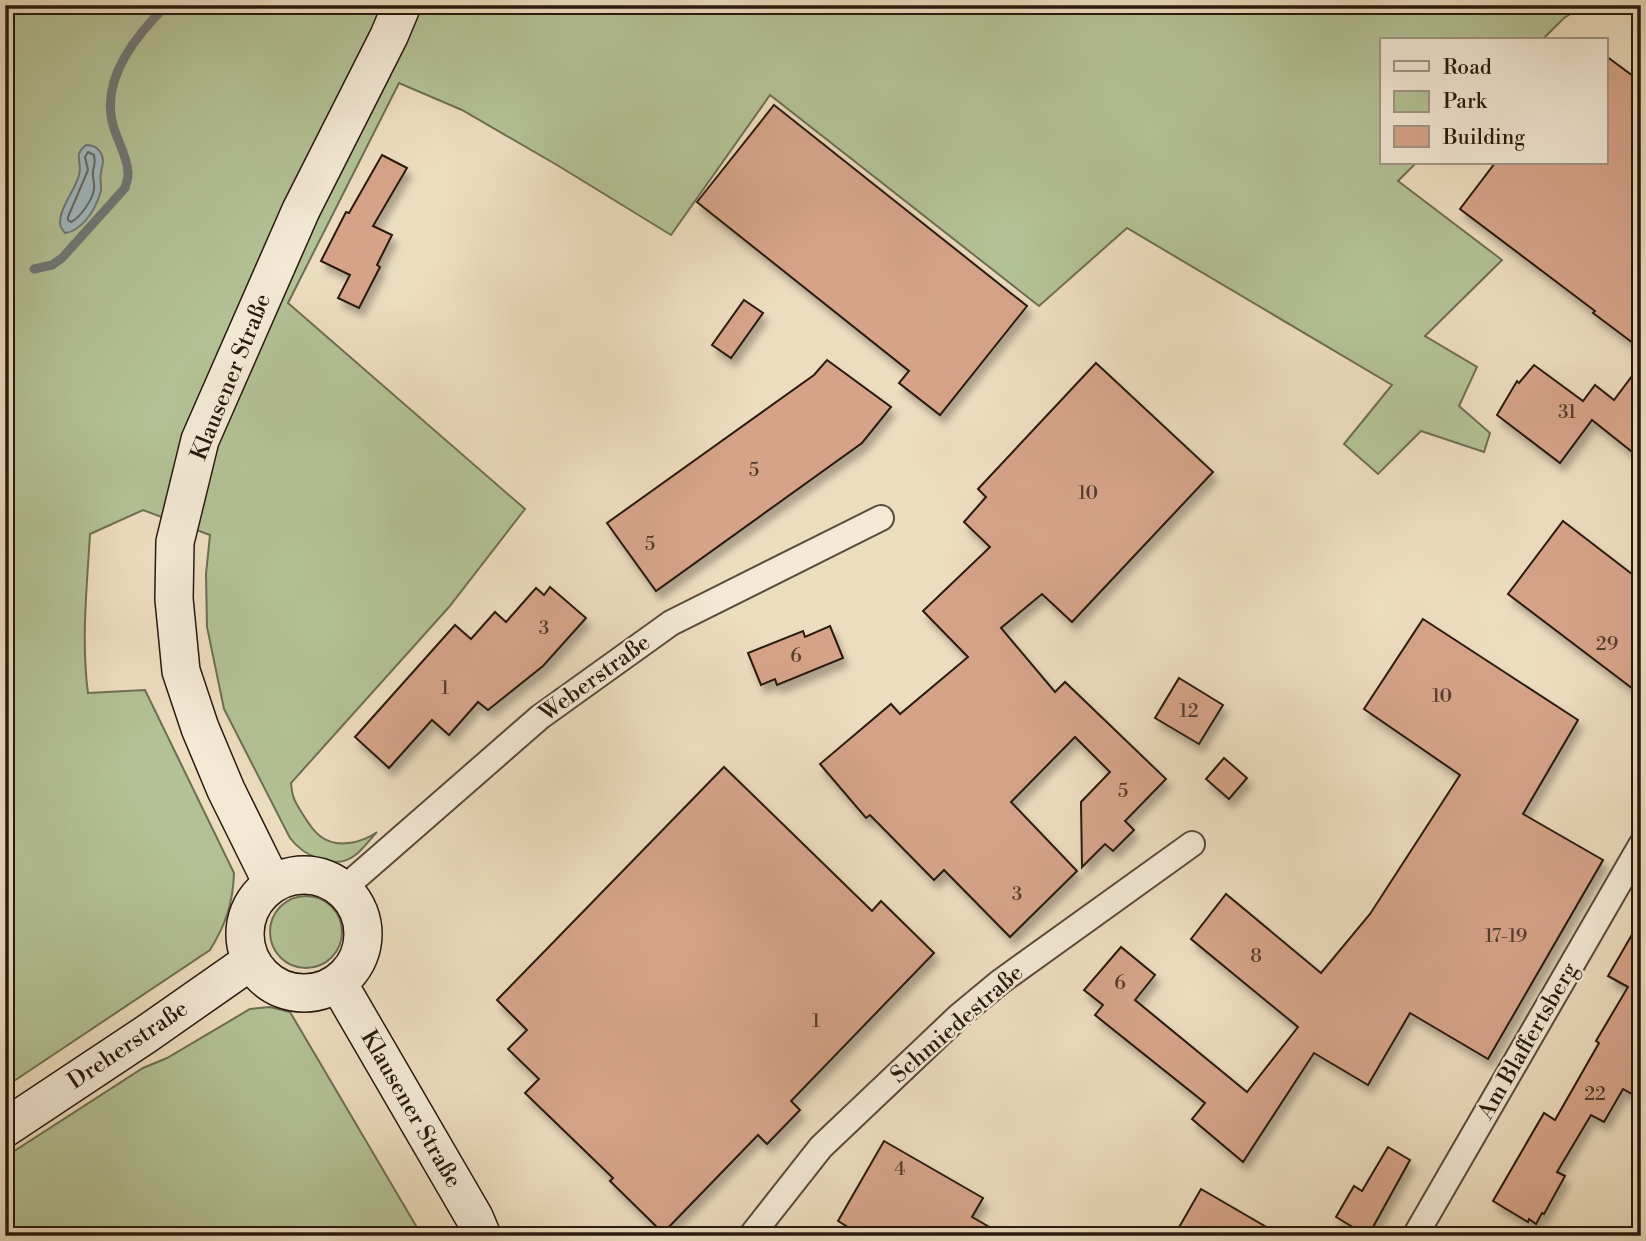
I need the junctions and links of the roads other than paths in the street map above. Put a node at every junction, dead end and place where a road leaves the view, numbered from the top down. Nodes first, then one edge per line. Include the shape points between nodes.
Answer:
1 (402, 5) edge
2 (881, 518) dead end
3 (1192, 844) dead end
4 (1641, 845) edge
5 (272, 883) junction
6 (343, 889) junction
7 (251, 961) junction
8 (338, 983) junction
9 (5, 1128) edge
10 (482, 1236) edge
11 (751, 1236) edge
12 (1415, 1236) edge

1 - 5 main road, Klausener Straße via 301,210 200,440 175,542 174,599 181,671 226,790
2 - 6 street, Weberstraße via 671,623 540,717
3 - 11 street, Schmiedestraße via 959,1016 821,1147
4 - 12 street, Am Blaffertsberg
5 - 6 main road via 309,875
5 - 7 main road via 249,909 244,926
6 - 8 main road via 354,901 364,930 358,961
7 - 8 main road via 262,977 299,994 319,992
7 - 9 main road, Dreherstraße
8 - 10 main road, Klausener Straße

